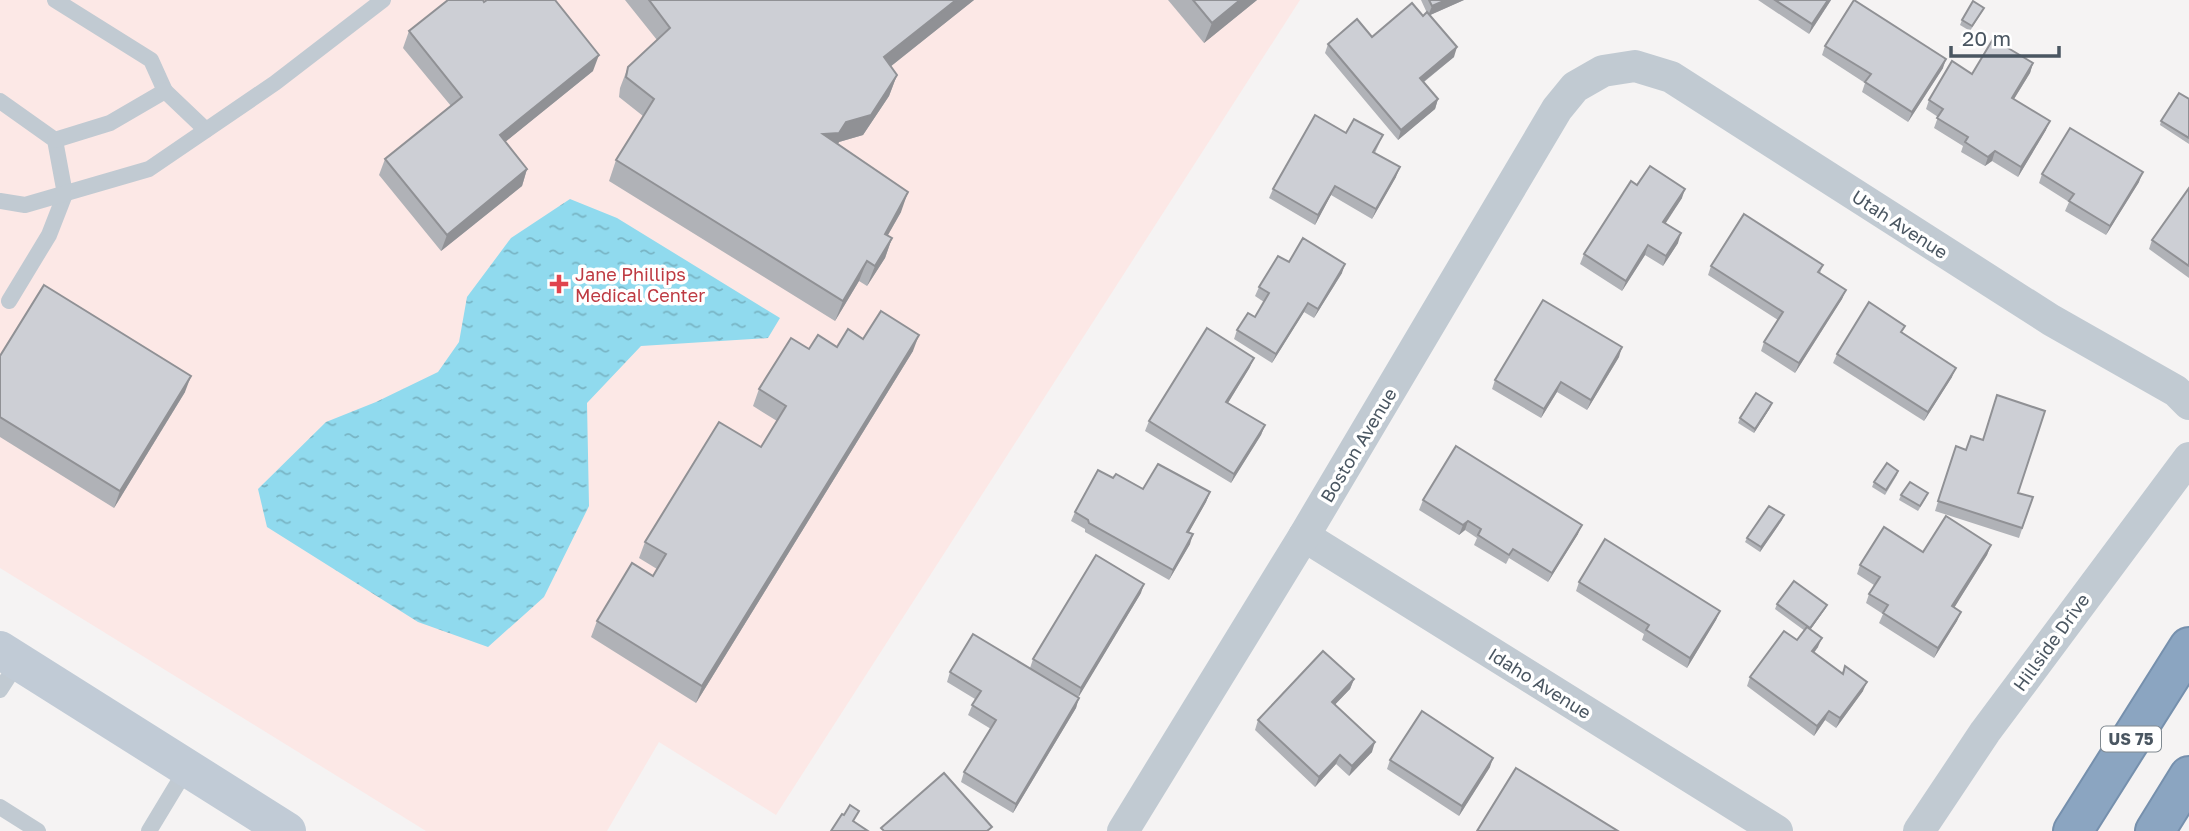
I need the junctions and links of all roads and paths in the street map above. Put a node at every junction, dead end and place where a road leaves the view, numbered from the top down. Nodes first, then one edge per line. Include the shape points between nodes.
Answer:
1 (55, 0) edge
2 (383, 0) edge
3 (1603, 71) joint
4 (165, 91) junction
5 (0, 101) edge
6 (206, 130) junction
7 (55, 140) junction
8 (65, 194) junction
9 (0, 201) edge
10 (9, 301) dead end
11 (2189, 404) edge
12 (2189, 458) edge
13 (1304, 536) junction
14 (2189, 647) edge
15 (6, 668) edge
16 (187, 768) junction
17 (2189, 776) edge
18 (0, 807) edge
19 (38, 831) edge
20 (149, 831) edge
21 (286, 831) edge
22 (1123, 831) edge
23 (1777, 831) edge
24 (1919, 831) edge
25 (2073, 831) edge
26 (2155, 831) edge

1 - 4 lane via 151,60
2 - 6 lane
3 - 11 street, Utah Avenue via 1635,66 1671,77 2051,320 2176,391
3 - 13 street, Boston Avenue via 1576,87 1557,109
4 - 6 lane
4 - 7 lane via 110,122
5 - 7 lane
6 - 8 lane via 149,169
7 - 8 lane
8 - 9 lane via 25,205
8 - 10 lane via 49,236
12 - 24 street, Hillside Drive via 1985,732
13 - 22 street, Boston Avenue
13 - 23 street, Idaho Avenue
14 - 25 highway, US 75
15 - 16 street
16 - 20 lane
16 - 21 street
17 - 26 highway
18 - 19 lane

